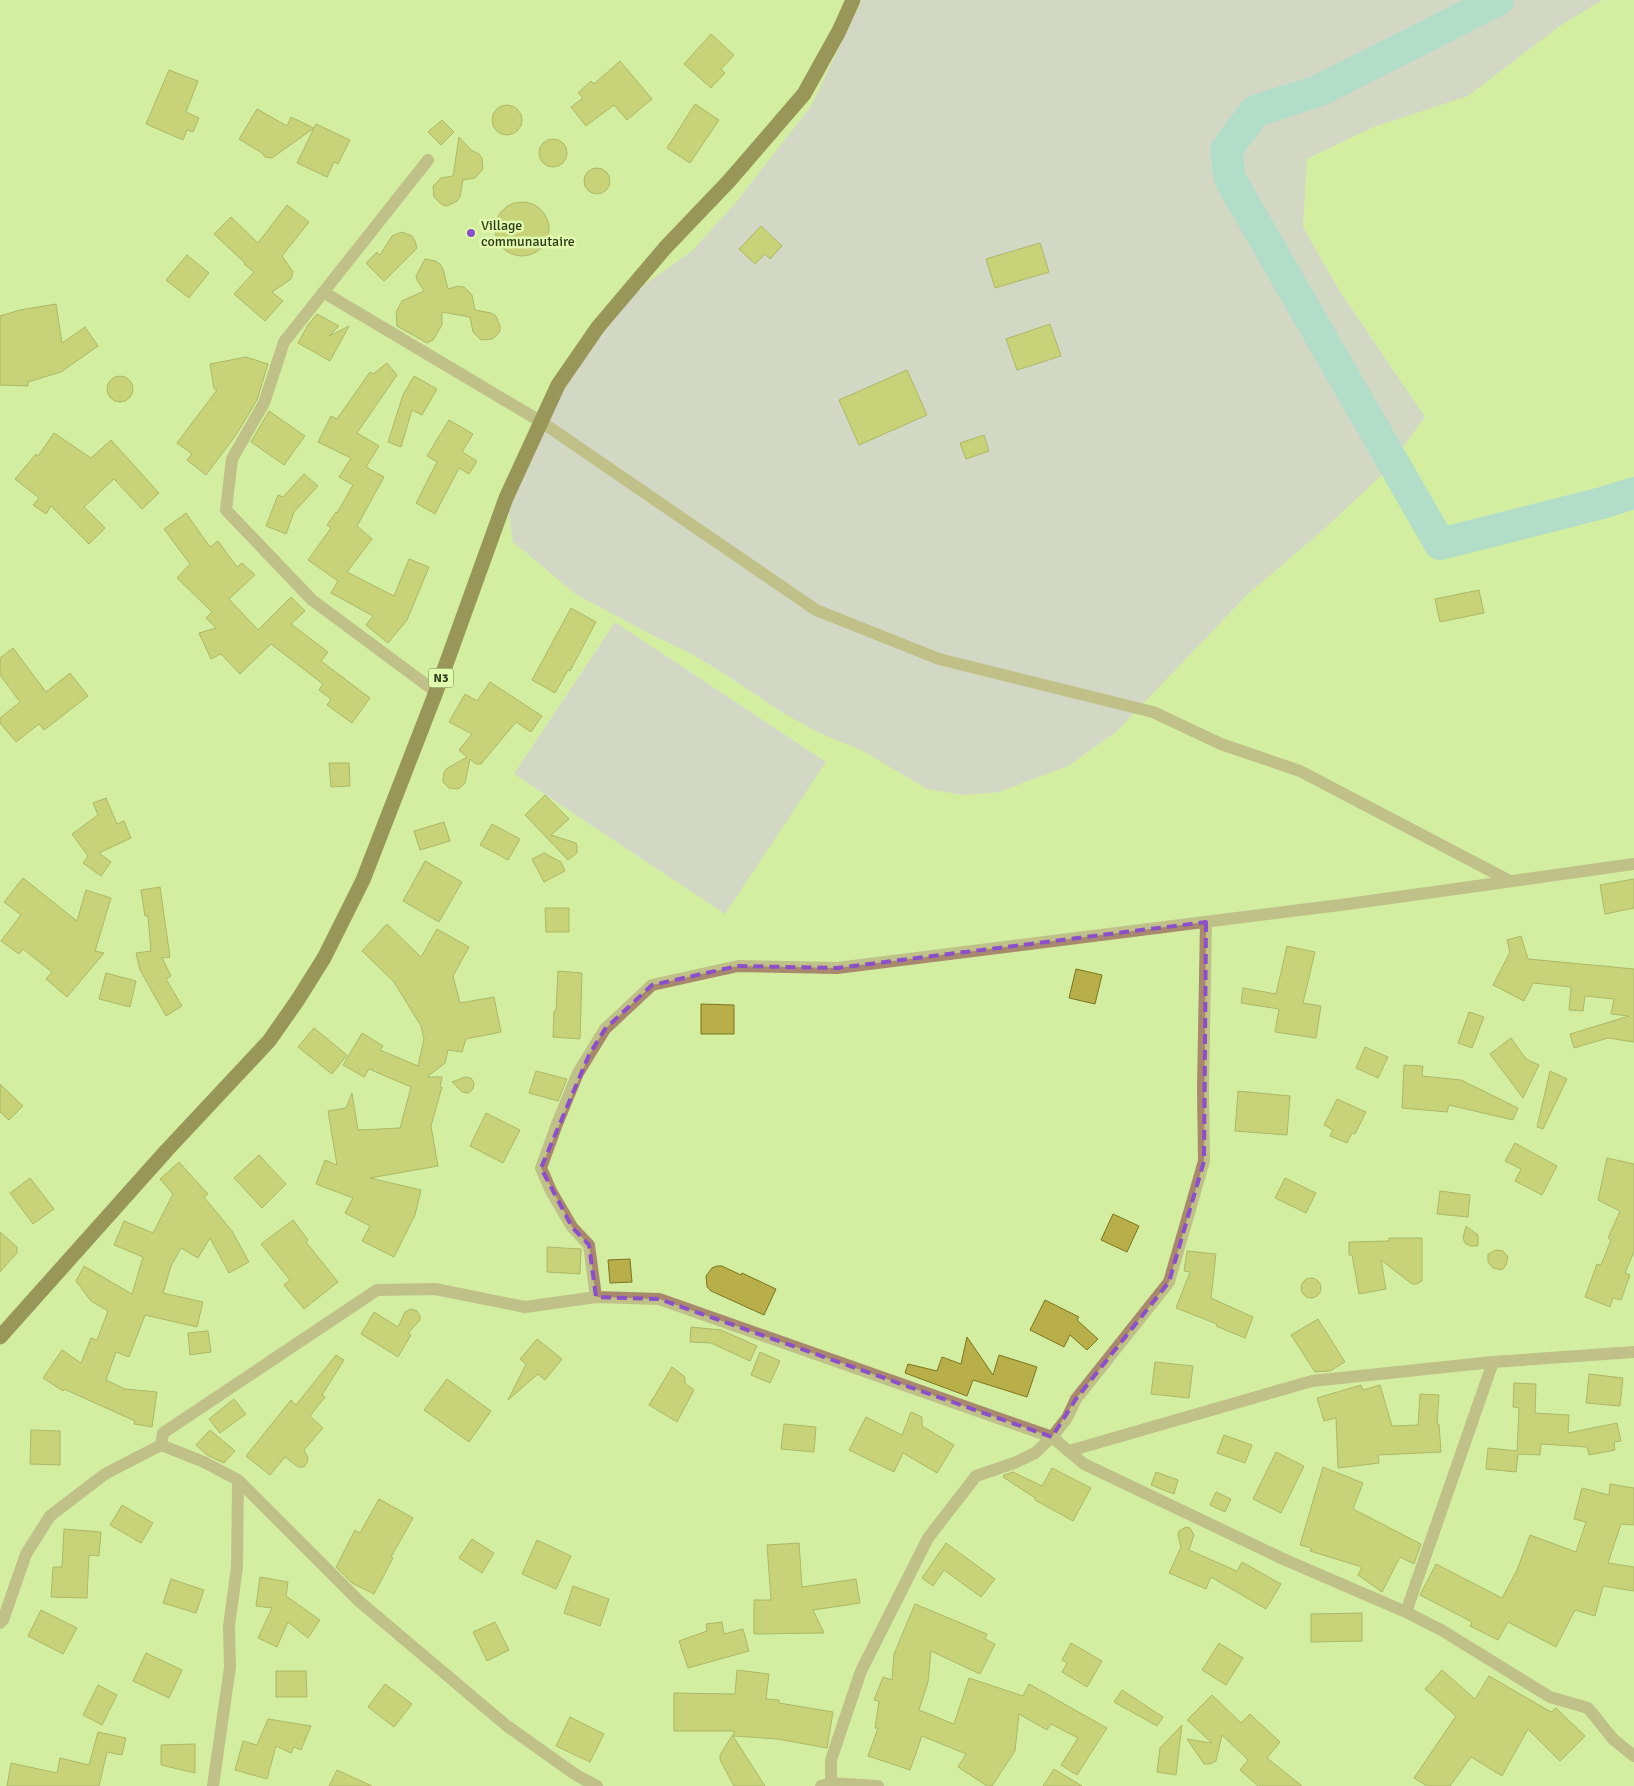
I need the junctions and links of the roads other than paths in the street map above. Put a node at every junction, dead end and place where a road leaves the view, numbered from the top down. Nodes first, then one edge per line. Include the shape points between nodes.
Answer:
1 (854, 0) edge
2 (428, 160) dead end
3 (323, 292) junction
4 (540, 421) junction
5 (436, 692) junction
6 (1634, 864) edge
7 (1510, 882) junction
8 (1206, 922) junction
9 (596, 1297) junction
10 (0, 1337) edge
11 (1634, 1352) edge
12 (1493, 1362) junction
13 (1052, 1437) junction
14 (161, 1445) junction
15 (1069, 1451) junction
16 (238, 1480) junction
17 (1406, 1612) junction
18 (0, 1623) edge
19 (1634, 1756) edge
20 (826, 1784) edge
21 (213, 1786) edge
22 (597, 1786) edge
23 (878, 1786) edge

1 - 4 highway, N3 via 804,94 598,327 558,385
2 - 3 street
3 - 4 street
3 - 5 street via 284,342 264,403 232,459 226,510 312,600
4 - 5 highway, N3 via 506,498
4 - 7 street via 816,610 939,659 1153,712 1221,744 1300,771
5 - 10 highway, N3 via 363,880 298,1002 269,1041 160,1157
6 - 7 street
7 - 8 street
8 - 9 street via 837,968 738,966 652,985 605,1029 578,1073 541,1168 572,1227 589,1245
8 - 13 street via 1204,1161 1169,1282 1076,1399 1067,1418
9 - 13 street via 659,1299
9 - 14 street via 525,1307 435,1289 377,1290 163,1433
11 - 12 street
12 - 15 street via 1312,1381
12 - 17 street
13 - 15 street
13 - 20 street via 1035,1453 976,1476 928,1538 860,1671
14 - 16 street
14 - 18 street via 106,1474 50,1516 26,1554
15 - 17 street via 1084,1464 1163,1502
16 - 21 street via 237,1567 229,1626 230,1667
16 - 22 street via 360,1602 507,1726
17 - 19 street via 1550,1697 1588,1708 1613,1739
20 - 23 street

